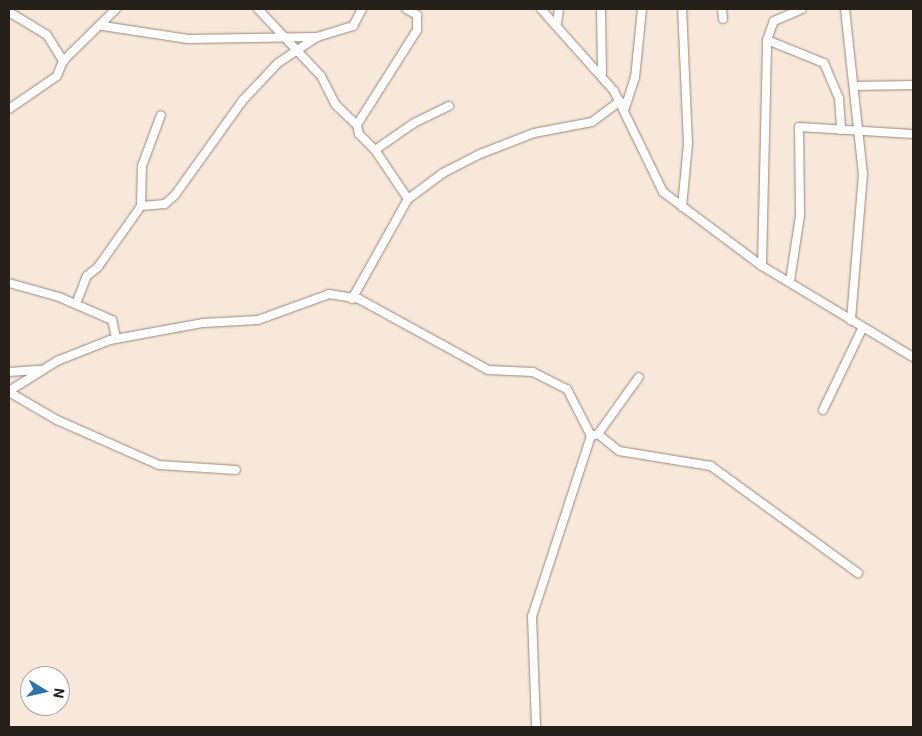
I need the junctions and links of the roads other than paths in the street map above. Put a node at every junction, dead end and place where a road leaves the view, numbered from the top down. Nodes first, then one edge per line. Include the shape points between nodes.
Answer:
1 (116, 9) edge
2 (258, 9) edge
3 (362, 9) edge
4 (406, 9) edge
5 (541, 9) edge
6 (559, 9) edge
7 (601, 9) edge
8 (642, 9) edge
9 (682, 9) edge
10 (722, 9) edge
11 (802, 9) edge
12 (845, 9) edge
13 (9, 12) edge
14 (723, 20) dead end
15 (557, 23) junction
16 (103, 26) junction
17 (285, 36) junction
18 (317, 38) junction
19 (767, 40) junction
20 (297, 49) junction
21 (63, 61) junction
22 (602, 73) junction
23 (913, 85) edge
24 (855, 86) junction
25 (620, 101) junction
26 (449, 106) dead end
27 (625, 108) junction
28 (9, 109) edge
29 (161, 115) dead end
30 (357, 125) junction
31 (841, 130) junction
32 (861, 131) junction
33 (913, 134) edge
34 (375, 150) junction
35 (408, 199) junction
36 (141, 206) junction
37 (682, 206) junction
38 (762, 266) junction
39 (790, 281) junction
40 (9, 283) edge
41 (352, 299) junction
42 (76, 304) junction
43 (851, 321) junction
44 (862, 329) junction
45 (116, 338) junction
46 (913, 357) edge
47 (41, 370) junction
48 (9, 372) edge
49 (640, 377) dead end
50 (9, 392) edge
51 (823, 410) dead end
52 (595, 435) junction
53 (236, 470) dead end
54 (858, 573) dead end
55 (536, 727) edge

1 - 16 street
2 - 17 street
3 - 18 street via 353,26
4 - 30 street via 417,15 417,30
5 - 15 street
6 - 15 street
7 - 22 street
8 - 27 street via 634,78
9 - 37 street via 688,144
10 - 14 street
11 - 19 street via 774,21
12 - 24 street
13 - 21 street via 47,35
15 - 22 street
16 - 17 street via 188,39
16 - 21 street
17 - 18 street
17 - 20 street
18 - 20 street
19 - 31 street via 824,63 839,98
19 - 38 street
20 - 30 street via 321,76 335,104
20 - 36 street via 242,100 175,195 165,204
21 - 28 street via 57,76
22 - 25 street
23 - 24 street
24 - 32 street
25 - 27 street
25 - 35 street via 592,122 534,133 480,154 443,173
26 - 34 street
27 - 37 street via 656,183
29 - 36 street via 142,166
30 - 34 street via 363,140
31 - 32 street
31 - 39 street via 799,127 800,216
32 - 33 street
32 - 43 street via 862,211
34 - 35 street
35 - 41 street
36 - 42 street via 98,267 87,276
37 - 38 street
38 - 39 street
39 - 43 street
40 - 42 street
41 - 45 street via 317,295 258,320
41 - 52 street via 371,304 488,370 533,372 562,386 572,396
42 - 45 street via 115,321
43 - 44 street
44 - 46 street
44 - 51 street
45 - 47 street via 82,349
47 - 48 street
47 - 50 street
49 - 52 street
50 - 53 street via 57,420 159,465
52 - 54 street via 619,451 711,466
52 - 55 street via 532,616

